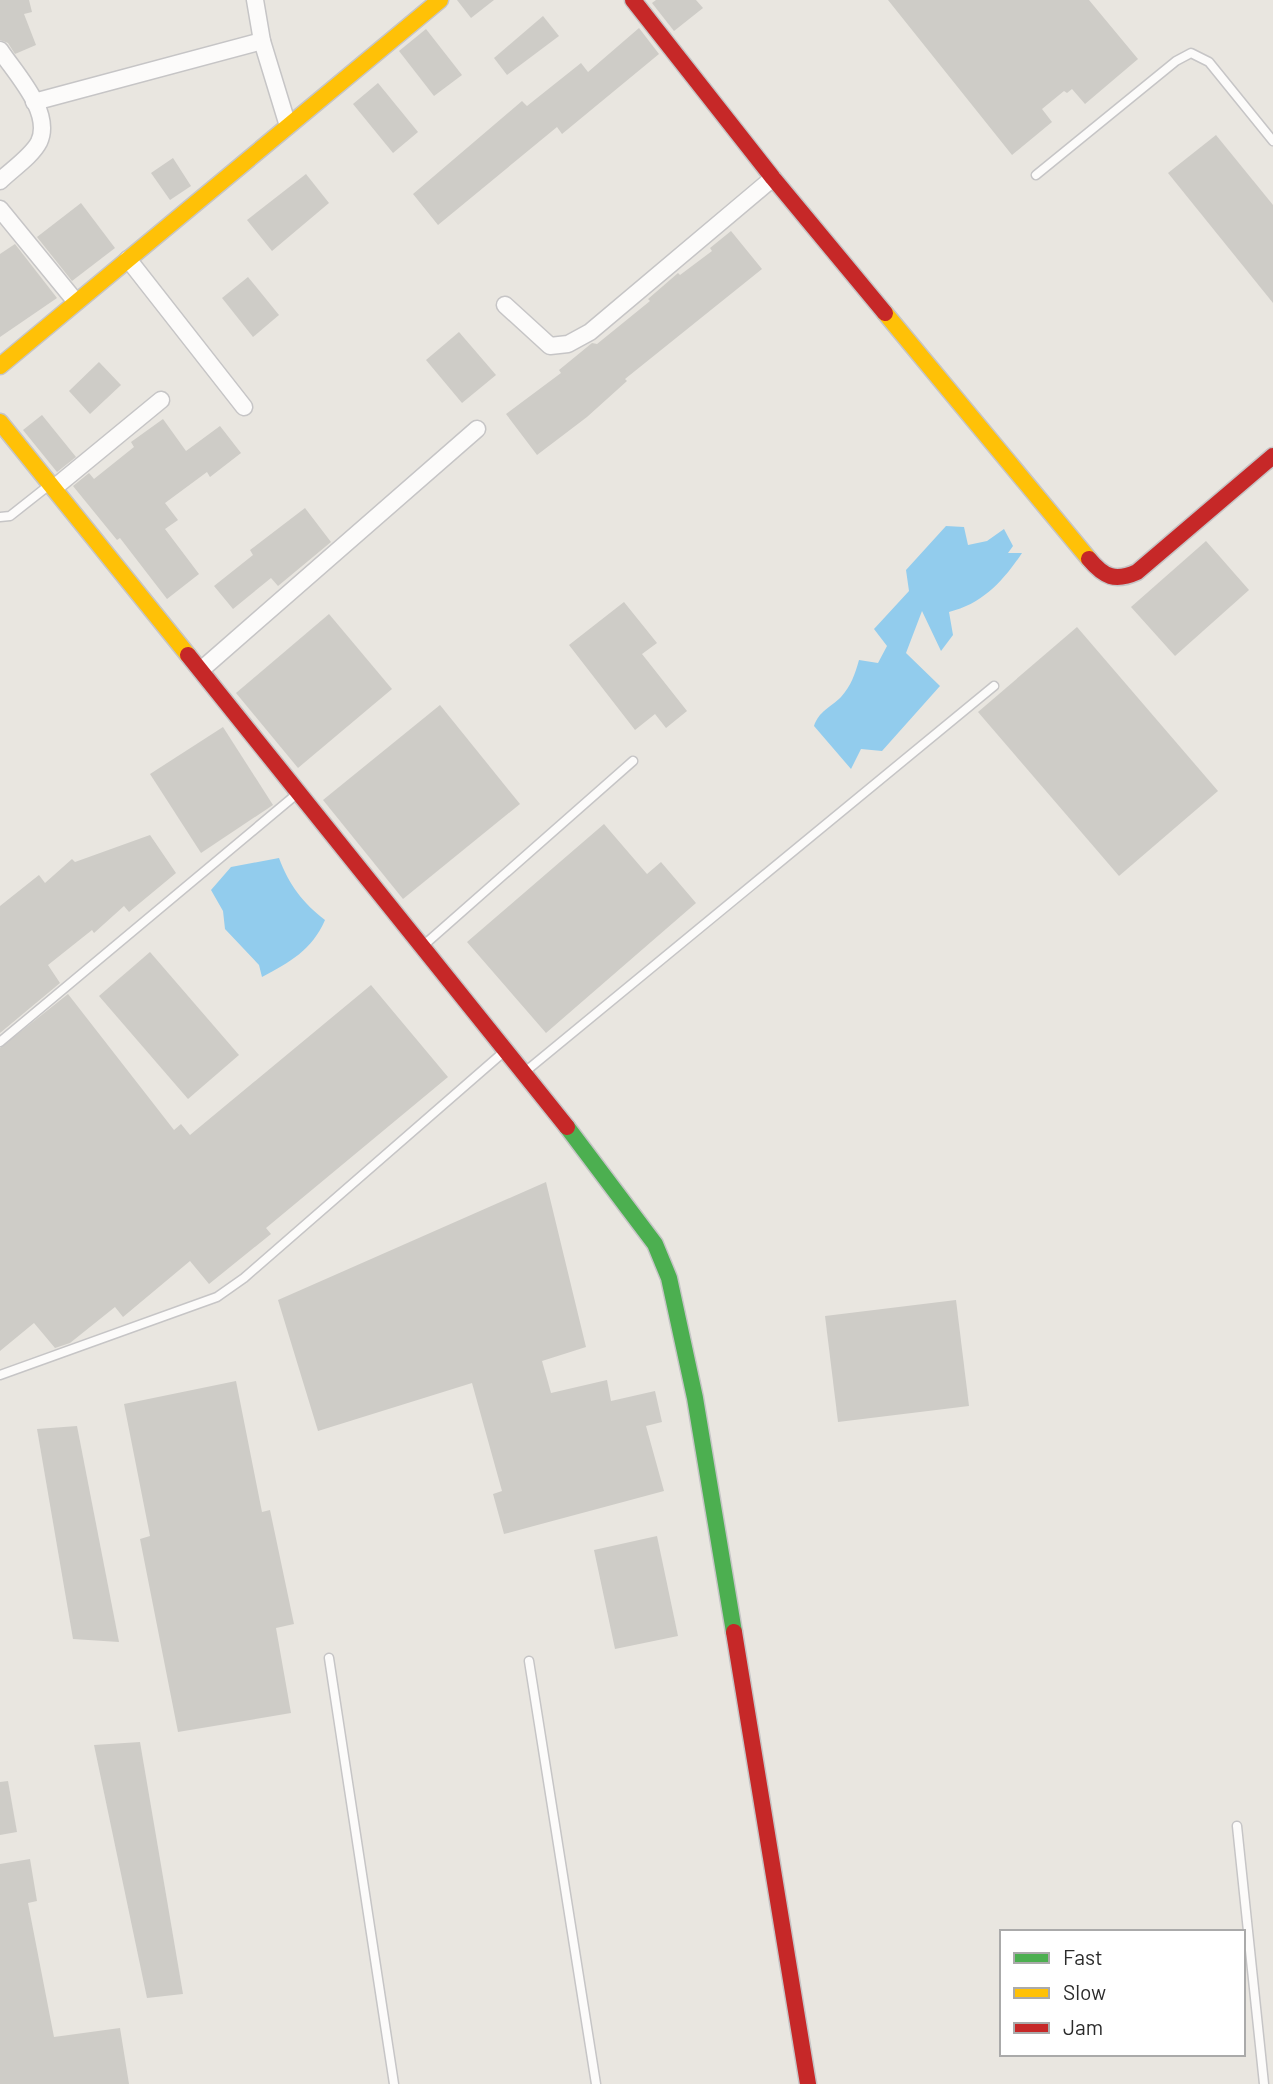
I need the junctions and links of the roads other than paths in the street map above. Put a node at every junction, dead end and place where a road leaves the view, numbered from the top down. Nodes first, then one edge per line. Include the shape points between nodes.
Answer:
1 (256, 0) edge
2 (440, 0) edge
3 (636, 1) edge
4 (261, 41) junction
5 (0, 50) edge
6 (34, 102) junction
7 (288, 126) junction
8 (1273, 141) edge
9 (1036, 175) dead end
10 (773, 178) junction
11 (0, 180) edge
12 (0, 209) edge
13 (128, 259) junction
14 (76, 302) junction
15 (505, 305) dead end
16 (0, 366) edge
17 (161, 400) dead end
18 (244, 407) dead end
19 (0, 422) edge
20 (477, 429) dead end
21 (1272, 460) edge
22 (52, 486) junction
23 (0, 517) edge
24 (201, 670) junction
25 (994, 686) dead end
26 (633, 761) dead end
27 (298, 793) junction
28 (422, 947) junction
29 (0, 1042) edge
30 (506, 1050) junction
31 (524, 1073) junction
32 (0, 1375) edge
33 (329, 1658) dead end
34 (529, 1661) dead end
35 (1237, 1826) dead end
36 (394, 2084) edge
37 (596, 2084) edge
38 (808, 2084) edge
39 (1264, 2084) edge

1 - 4 street
2 - 7 street
3 - 10 street
4 - 6 street
4 - 7 street
5 - 6 street
6 - 11 street via 41,120 38,144
7 - 13 street
8 - 9 lane via 1209,62 1191,53
10 - 15 street via 590,332 568,344 550,346
10 - 21 street via 1101,573 1123,579 1137,572
12 - 14 street
13 - 14 street
13 - 18 street
14 - 16 street
17 - 22 street
19 - 22 street
20 - 24 street
22 - 23 lane via 9,516
22 - 24 street
24 - 27 street
25 - 31 lane
26 - 28 lane
27 - 28 street
27 - 29 lane
28 - 30 street
30 - 31 street
30 - 32 lane via 217,1297
31 - 38 street via 626,1202 655,1244 669,1278 695,1398
33 - 36 lane
34 - 37 lane
35 - 39 lane

